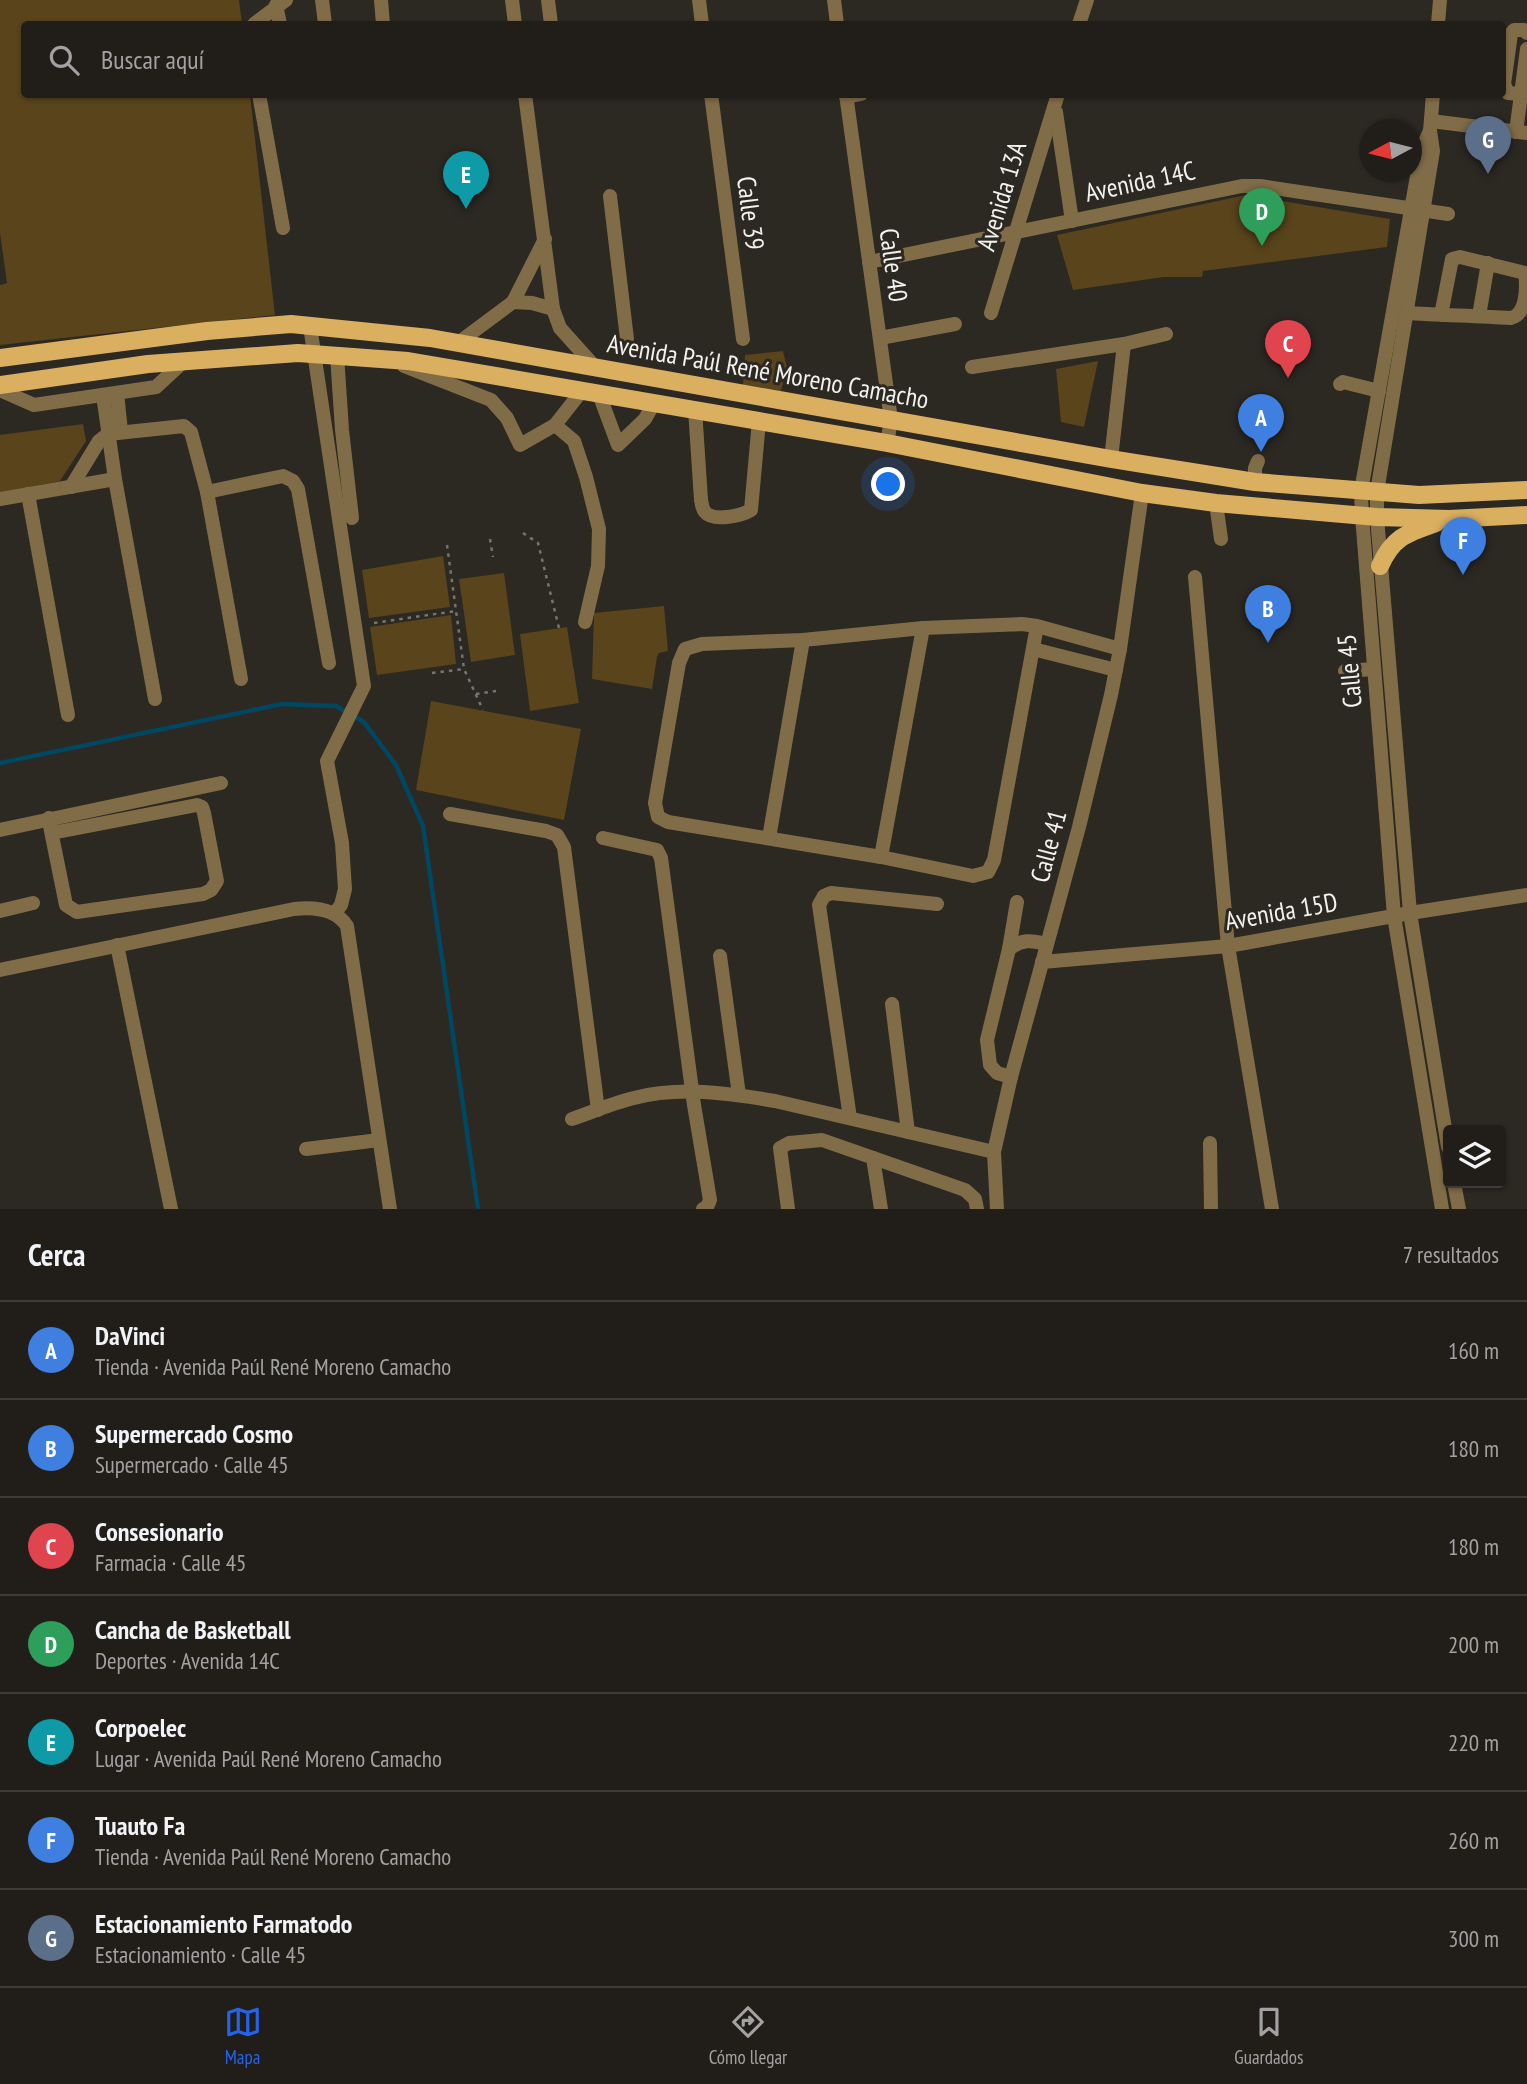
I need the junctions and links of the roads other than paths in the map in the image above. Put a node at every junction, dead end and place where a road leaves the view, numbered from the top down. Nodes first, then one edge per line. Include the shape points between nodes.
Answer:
1 (322, 0) edge
2 (381, 0) edge
3 (512, 0) edge
4 (548, 0) edge
5 (699, 0) edge
6 (834, 0) edge
7 (1087, 0) edge
8 (1440, 0) edge
9 (281, 3) edge
10 (258, 21) edge
11 (280, 21) edge
12 (325, 21) edge
13 (383, 21) edge
14 (515, 21) edge
15 (551, 21) edge
16 (702, 21) edge
17 (837, 21) edge
18 (1080, 21) edge
19 (1438, 21) edge
20 (1527, 33) edge
21 (1527, 49) edge
22 (1506, 70) edge
23 (1506, 88) edge
24 (1520, 94) junction
25 (259, 98) edge
26 (526, 98) edge
27 (712, 98) edge
28 (846, 98) edge
29 (1055, 98) edge
30 (1057, 98) edge
31 (1433, 98) edge
32 (1431, 126) junction
33 (1522, 132) edge
34 (610, 195) dead end
35 (1418, 210) junction
36 (1448, 214) dead end
37 (1072, 221) junction
38 (283, 228) dead end
39 (545, 238) junction
40 (869, 262) junction
41 (1488, 264) junction
42 (513, 302) junction
43 (553, 309) junction
44 (991, 313) dead end
45 (1406, 313) junction
46 (1441, 315) junction
47 (1479, 316) junction
48 (955, 324) dead end
49 (310, 326) junction
50 (1166, 334) dead end
51 (880, 338) junction
52 (627, 339) dead end
53 (743, 339) dead end
54 (458, 343) junction
55 (1124, 344) junction
56 (313, 354) junction
57 (337, 355) junction
58 (0, 358) edge
59 (383, 359) junction
60 (184, 361) junction
61 (595, 367) junction
62 (972, 367) dead end
63 (1340, 384) dead end
64 (0, 388) edge
65 (1379, 391) junction
66 (590, 393) junction
67 (110, 394) junction
68 (654, 403) junction
69 (695, 409) junction
70 (891, 420) junction
71 (759, 421) junction
72 (555, 425) junction
73 (114, 433) junction
74 (887, 443) junction
75 (1111, 459) junction
76 (1258, 461) dead end
77 (115, 479) junction
78 (1255, 482) junction
79 (71, 487) junction
80 (1527, 490) edge
81 (206, 492) junction
82 (1369, 492) junction
83 (1142, 493) junction
84 (28, 494) junction
85 (0, 499) edge
86 (1216, 503) junction
87 (1527, 515) edge
88 (1370, 517) junction
89 (352, 519) dead end
90 (1449, 519) junction
91 (1221, 539) dead end
92 (1380, 566) junction
93 (1195, 577) dead end
94 (585, 622) dead end
95 (1037, 626) junction
96 (923, 628) junction
97 (803, 639) junction
98 (1033, 649) junction
99 (1120, 649) junction
100 (329, 663) dead end
101 (1374, 669) junction
102 (1116, 670) junction
103 (1345, 671) dead end
104 (241, 679) dead end
105 (155, 699) dead end
106 (68, 715) dead end
107 (221, 783) dead end
108 (450, 814) dead end
109 (50, 825) junction
110 (0, 830) edge
111 (603, 838) dead end
112 (769, 838) junction
113 (881, 857) junction
114 (1527, 895) edge
115 (1017, 902) dead end
116 (33, 903) dead end
117 (937, 904) dead end
118 (0, 911) edge
119 (1410, 913) junction
120 (334, 914) junction
121 (1394, 916) junction
122 (1047, 944) junction
123 (117, 945) junction
124 (1228, 946) junction
125 (1009, 950) junction
126 (720, 956) dead end
127 (1042, 962) junction
128 (0, 970) edge
129 (892, 1004) dead end
130 (1011, 1077) junction
131 (692, 1092) junction
132 (739, 1095) junction
133 (598, 1110) junction
134 (825, 1114) junction
135 (850, 1118) junction
136 (572, 1119) dead end
137 (1444, 1125) edge
138 (908, 1132) junction
139 (379, 1139) junction
140 (822, 1140) junction
141 (1210, 1143) dead end
142 (306, 1150) dead end
143 (994, 1152) junction
144 (873, 1158) junction
145 (1455, 1188) edge
146 (705, 1208) edge
147 (171, 1209) edge
148 (390, 1209) edge
149 (788, 1209) edge
150 (881, 1209) edge
151 (977, 1209) edge
152 (997, 1209) edge
153 (1211, 1209) edge
154 (1272, 1209) edge
155 (1442, 1209) edge
156 (1458, 1209) edge

1 - 12 street
2 - 13 street
3 - 14 street
4 - 15 street
5 - 16 street
6 - 17 street
7 - 18 street
8 - 19 street
9 - 10 street
9 - 11 street
20 - 22 street via 1517,29 1511,34
21 - 24 street
23 - 24 street
24 - 33 street
25 - 38 street
26 - 39 street
27 - 53 street, Calle 39
28 - 40 street, Calle 40
29 - 44 street, Avenida 13A
30 - 37 street
31 - 32 street, Calle 45
32 - 33 street
32 - 35 street, Calle 45 via 1422,148
34 - 52 street
35 - 36 street, Avenida 14C
35 - 37 street, Avenida 14C via 1242,186
35 - 45 street, Calle 45
35 - 65 street, Calle 45
37 - 40 street, Avenida 14C
39 - 42 street
39 - 43 street
40 - 51 street, Calle 40
41 - 46 street via 1452,259
41 - 47 street
41 - 47 street via 1525,273 1522,310 1511,318
42 - 43 street
42 - 54 street
43 - 61 street via 560,328
45 - 46 street
45 - 82 street, Calle 45
46 - 47 street
48 - 51 street
49 - 54 main road, Avenida Paúl René Moreno Camacho
49 - 56 street
49 - 58 main road, Avenida Paúl René Moreno Camacho via 207,331
50 - 55 street
51 - 70 street, Calle 40
54 - 61 main road, Avenida Paúl René Moreno Camacho
55 - 62 street
55 - 75 street
56 - 57 main road, Avenida Paúl René Moreno Camacho
56 - 60 main road, Avenida Paúl René Moreno Camacho
56 - 120 street via 364,686 327,761 342,843 345,890
57 - 59 main road, Avenida Paúl René Moreno Camacho
57 - 89 street
59 - 66 main road, Avenida Paúl René Moreno Camacho
59 - 72 street via 491,400 520,444
60 - 64 main road, Avenida Paúl René Moreno Camacho
60 - 67 street via 156,387
61 - 70 main road, Avenida Paúl René Moreno Camacho
63 - 65 street via 1351,382
64 - 67 street via 34,405
65 - 82 street, Calle 45
66 - 68 main road, Avenida Paúl René Moreno Camacho
66 - 68 street via 618,446
66 - 72 street
67 - 73 street
68 - 69 main road, Avenida Paúl René Moreno Camacho
69 - 71 main road, Avenida Paúl René Moreno Camacho
69 - 71 street via 701,500 705,512 713,517 751,510
70 - 74 street, Calle 40
70 - 75 main road, Avenida Paúl René Moreno Camacho
71 - 74 main road, Avenida Paúl René Moreno Camacho
72 - 94 street via 574,441 599,529 597,566
73 - 77 street
73 - 79 street via 99,441
73 - 81 street via 184,426 191,432
74 - 83 main road, Avenida Paúl René Moreno Camacho
75 - 78 main road, Avenida Paúl René Moreno Camacho
76 - 78 street
77 - 79 street
77 - 105 street
78 - 82 main road, Avenida Paúl René Moreno Camacho
79 - 84 street
80 - 82 main road, Avenida Paúl René Moreno Camacho via 1419,495
81 - 100 street via 283,476 293,481
81 - 104 street
82 - 88 street, Calle 45
83 - 86 main road, Avenida Paúl René Moreno Camacho
83 - 99 street, Calle 41
84 - 85 street
84 - 106 street
86 - 88 main road, Avenida Paúl René Moreno Camacho
86 - 91 street
87 - 90 main road, Avenida Paúl René Moreno Camacho
88 - 90 main road, Avenida Paúl René Moreno Camacho
88 - 92 street, Calle 45
88 - 101 street, Calle 45
90 - 92 main road via 1405,534 1386,552
92 - 119 street, Calle 45
93 - 124 street
95 - 96 street
95 - 98 street
95 - 99 street
96 - 97 street
96 - 113 street
97 - 112 street
97 - 112 street via 702,644 685,649 655,803 658,817 668,822
98 - 102 street
98 - 113 street via 988,872 973,876
99 - 102 street, Calle 41
101 - 103 street
101 - 121 street, Calle 45
102 - 122 street, Calle 41
107 - 109 street
108 - 133 street via 546,831 557,835 564,847
109 - 109 street via 66,905 77,912 203,894 217,881 204,813 197,805
109 - 110 street
111 - 131 street via 657,850 661,858
112 - 113 street
114 - 119 street, Avenida 15D
115 - 125 street
116 - 118 street
117 - 135 street via 831,893 819,905
119 - 121 street, Avenida 15D
119 - 137 street, Calle 45
120 - 123 street via 294,909
120 - 139 street via 347,926
121 - 124 street, Avenida 15D
121 - 155 street, Calle 45
122 - 125 street via 1030,940
122 - 127 street, Calle 41
123 - 128 street
123 - 147 street
124 - 127 street, Avenida 15D
124 - 154 street
125 - 130 street via 988,1040 990,1065
126 - 132 street
127 - 130 street, Calle 41
129 - 138 street
130 - 143 street, Calle 41
131 - 132 street
131 - 133 street via 635,1097
131 - 146 street via 710,1200
132 - 134 street
133 - 136 street
134 - 135 street
134 - 140 street
135 - 138 street
138 - 143 street
139 - 142 street
139 - 148 street
140 - 144 street
140 - 149 street via 780,1148
141 - 153 street
143 - 152 street, Calle 41
144 - 150 street
144 - 151 street via 965,1190 975,1199
145 - 156 street

